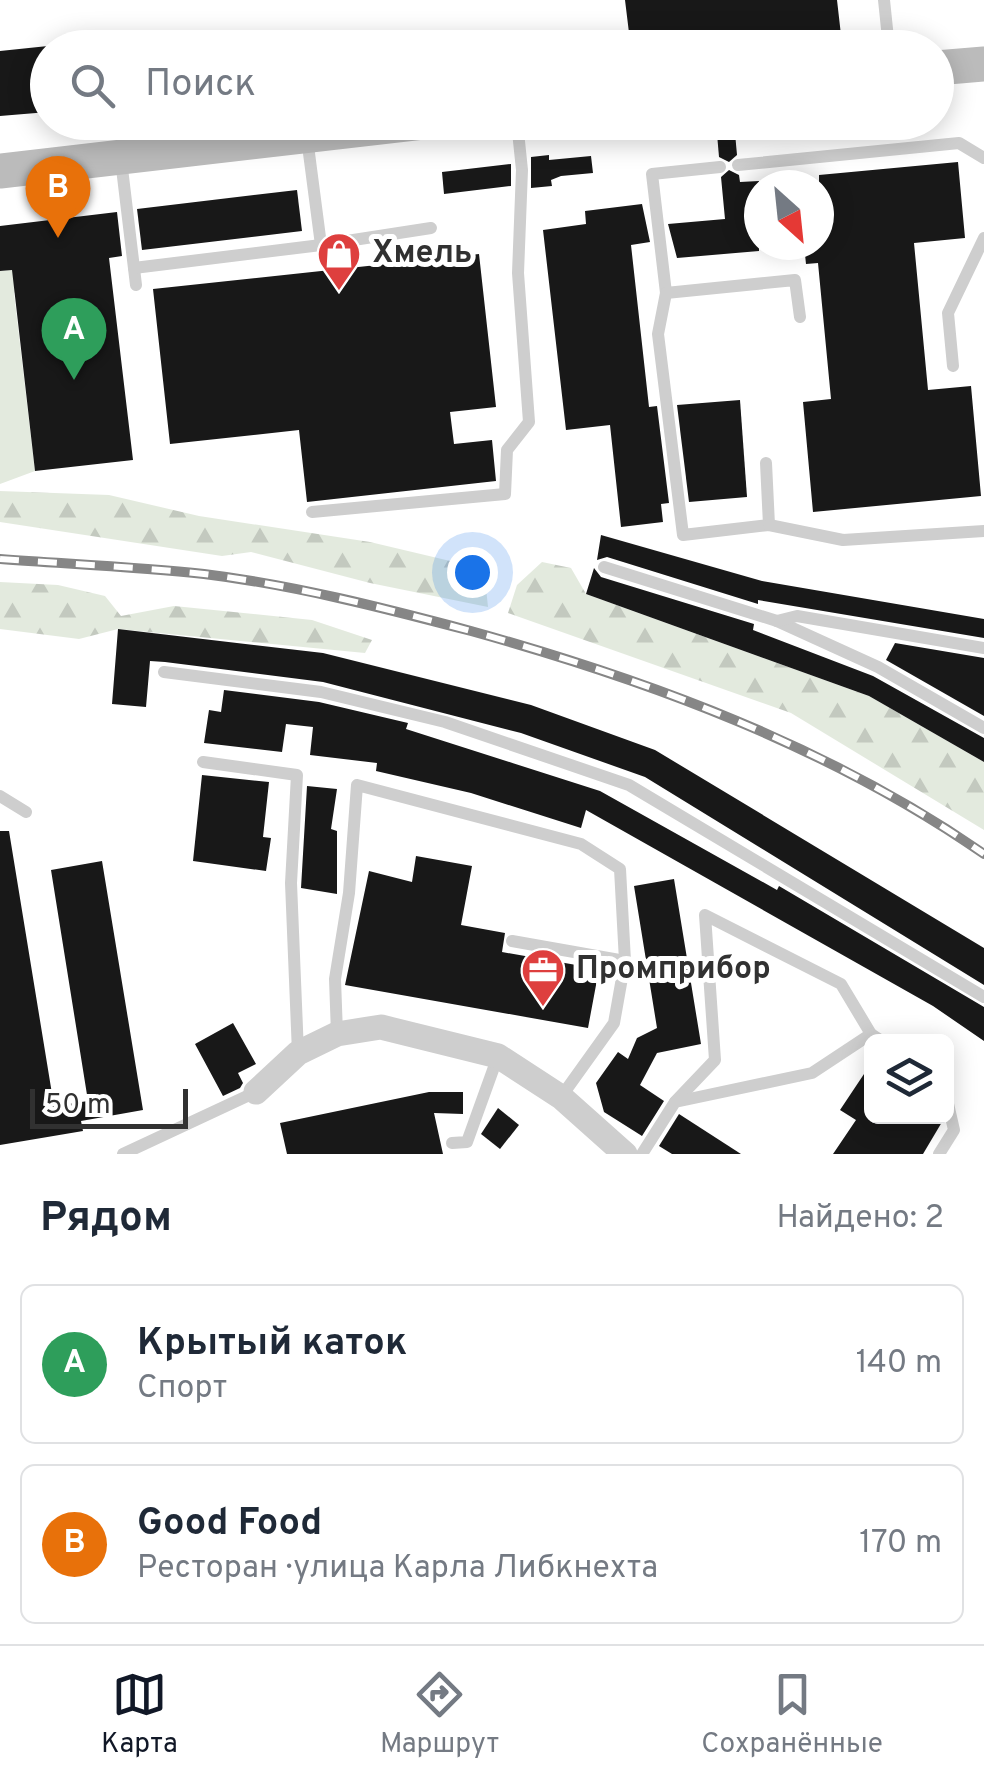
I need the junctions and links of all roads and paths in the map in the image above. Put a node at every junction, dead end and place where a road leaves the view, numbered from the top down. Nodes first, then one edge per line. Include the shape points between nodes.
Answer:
1 (884, 0) edge
2 (887, 30) edge
3 (984, 64) edge
4 (954, 66) edge
5 (271, 140) edge
6 (307, 140) edge
7 (519, 140) edge
8 (121, 157) junction
9 (984, 158) edge
10 (738, 164) dead end
11 (720, 167) dead end
12 (0, 171) edge
13 (432, 228) dead end
14 (984, 238) edge
15 (321, 245) junction
16 (134, 268) junction
17 (136, 286) dead end
18 (666, 293) junction
19 (800, 318) dead end
20 (953, 366) dead end
21 (766, 463) dead end
22 (312, 512) dead end
23 (770, 525) junction
24 (984, 531) edge
25 (604, 567) dead end
26 (777, 621) junction
27 (984, 648) edge
28 (164, 672) dead end
29 (984, 728) edge
30 (203, 762) dead end
31 (0, 796) edge
32 (26, 812) dead end
33 (512, 941) dead end
34 (625, 961) junction
35 (984, 998) edge
36 (336, 1034) junction
37 (874, 1034) edge
38 (864, 1045) edge
39 (298, 1053) junction
40 (498, 1056) junction
41 (256, 1092) joint
42 (562, 1098) junction
43 (675, 1102) junction
44 (953, 1124) edge
45 (452, 1143) dead end
46 (123, 1154) edge
47 (625, 1154) edge
48 (642, 1154) edge
49 (938, 1154) edge

1 - 2 lane
3 - 4 main road
5 - 8 main road
6 - 15 lane
7 - 22 lane via 518,274 529,422 507,450 505,494
8 - 12 main road
8 - 16 lane
9 - 10 lane via 960,143
11 - 18 lane via 652,174
13 - 15 lane
14 - 20 lane via 948,313
15 - 16 lane
16 - 17 lane
18 - 19 lane via 795,280
18 - 23 lane via 658,334 683,535
21 - 23 lane
23 - 24 lane via 843,540
25 - 26 lane
26 - 27 lane via 797,616
26 - 29 lane via 878,667
28 - 35 lane via 356,700 446,722 629,785
30 - 39 lane via 297,775 291,883
31 - 32 lane
33 - 34 lane
34 - 36 lane via 620,869 581,844 357,784 334,979
34 - 42 lane via 614,1022
36 - 39 street
36 - 40 street via 381,1027
37 - 43 lane via 841,984 706,916 716,1060
38 - 43 lane via 812,1073
39 - 41 street
40 - 42 street
40 - 45 lane via 467,1142
41 - 46 lane
42 - 47 street
43 - 48 lane
44 - 49 lane

